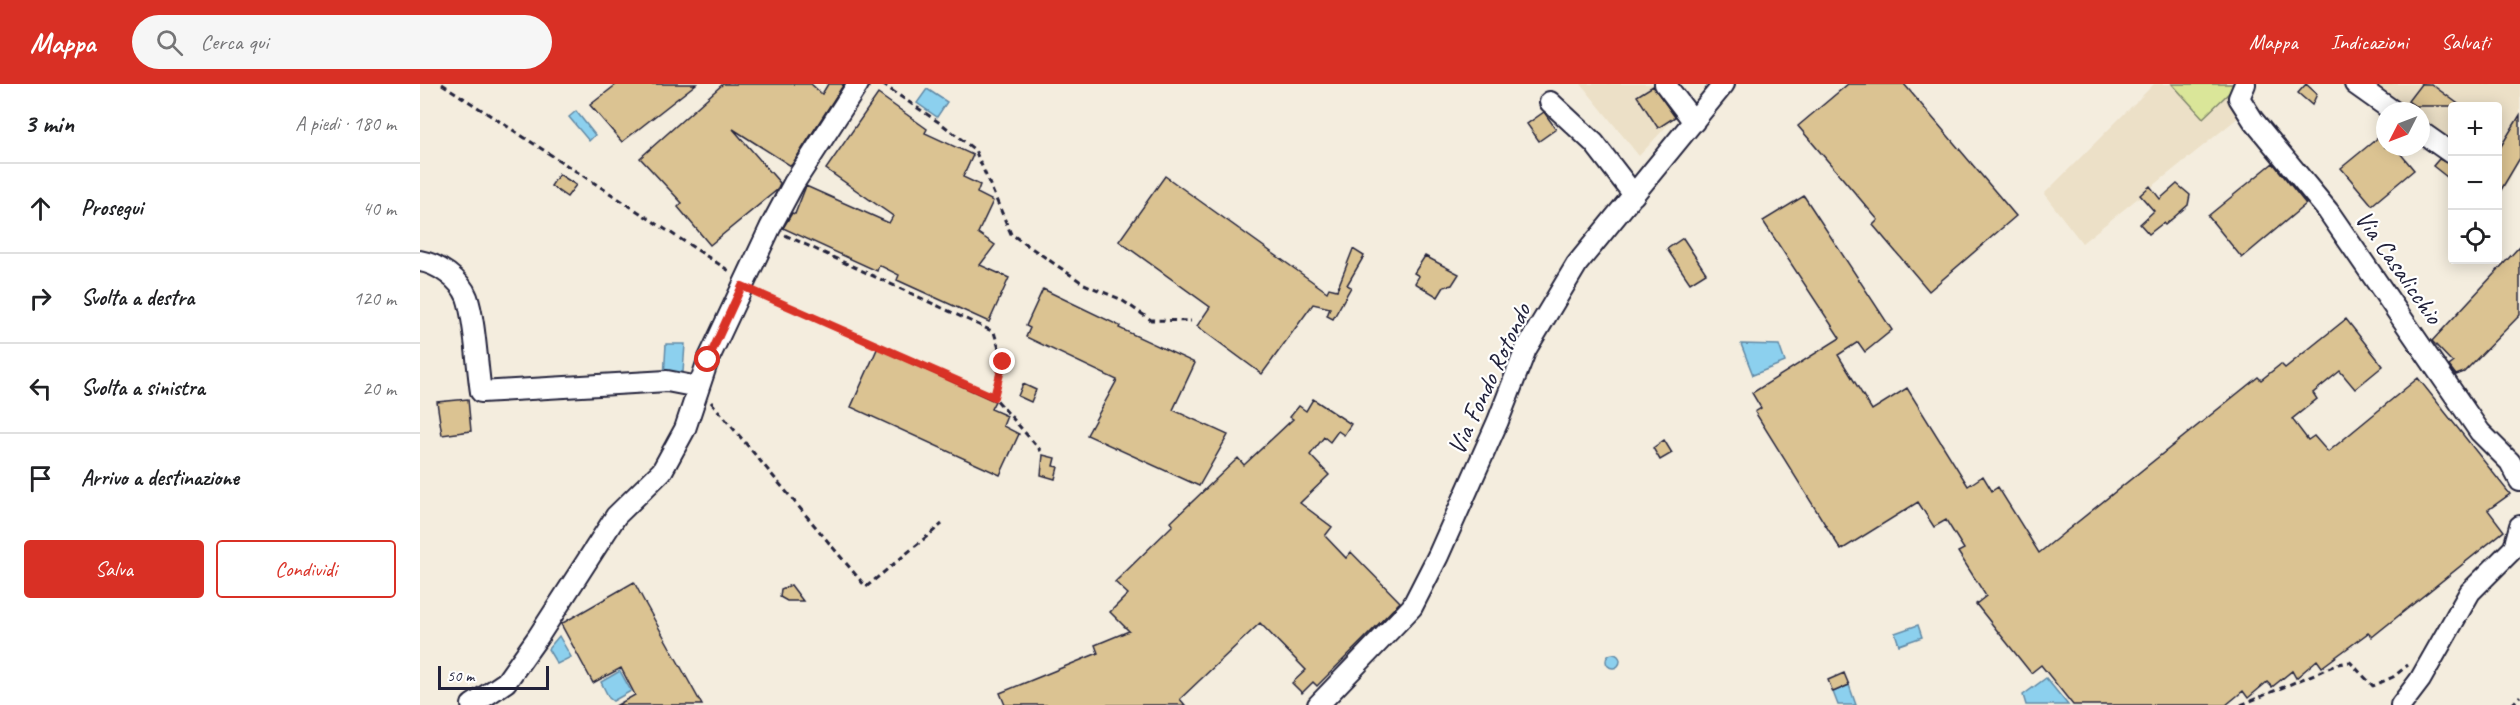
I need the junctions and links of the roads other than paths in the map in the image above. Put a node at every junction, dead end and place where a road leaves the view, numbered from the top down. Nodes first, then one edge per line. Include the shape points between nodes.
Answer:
1 (858, 84) edge
2 (1665, 84) edge
3 (1724, 84) edge
4 (2245, 84) edge
5 (2355, 84) edge
6 (1550, 102) dead end
7 (2380, 102) edge
8 (1694, 122) junction
9 (2430, 138) edge
10 (2448, 151) edge
11 (1634, 195) junction
12 (420, 261) edge
13 (698, 387) junction
14 (2520, 481) edge
15 (2520, 526) edge
16 (472, 705) edge
17 (1318, 705) edge
18 (2400, 705) edge

1 - 13 street via 770,228
2 - 8 street
3 - 8 street, Via Fondo Rotondo
4 - 14 street, Via Casalicchio via 2239,98 2253,120 2328,211 2480,432 2510,462
5 - 7 street
6 - 11 street via 1594,143
8 - 11 street, Via Fondo Rotondo
9 - 10 street
11 - 17 street, Via Fondo Rotondo via 1577,264 1526,349 1498,421 1412,607
12 - 13 street via 437,266 454,279 467,297 481,392 667,381
13 - 16 street via 685,429 662,471 616,516 506,682
15 - 18 street via 2514,548 2470,592 2420,680

